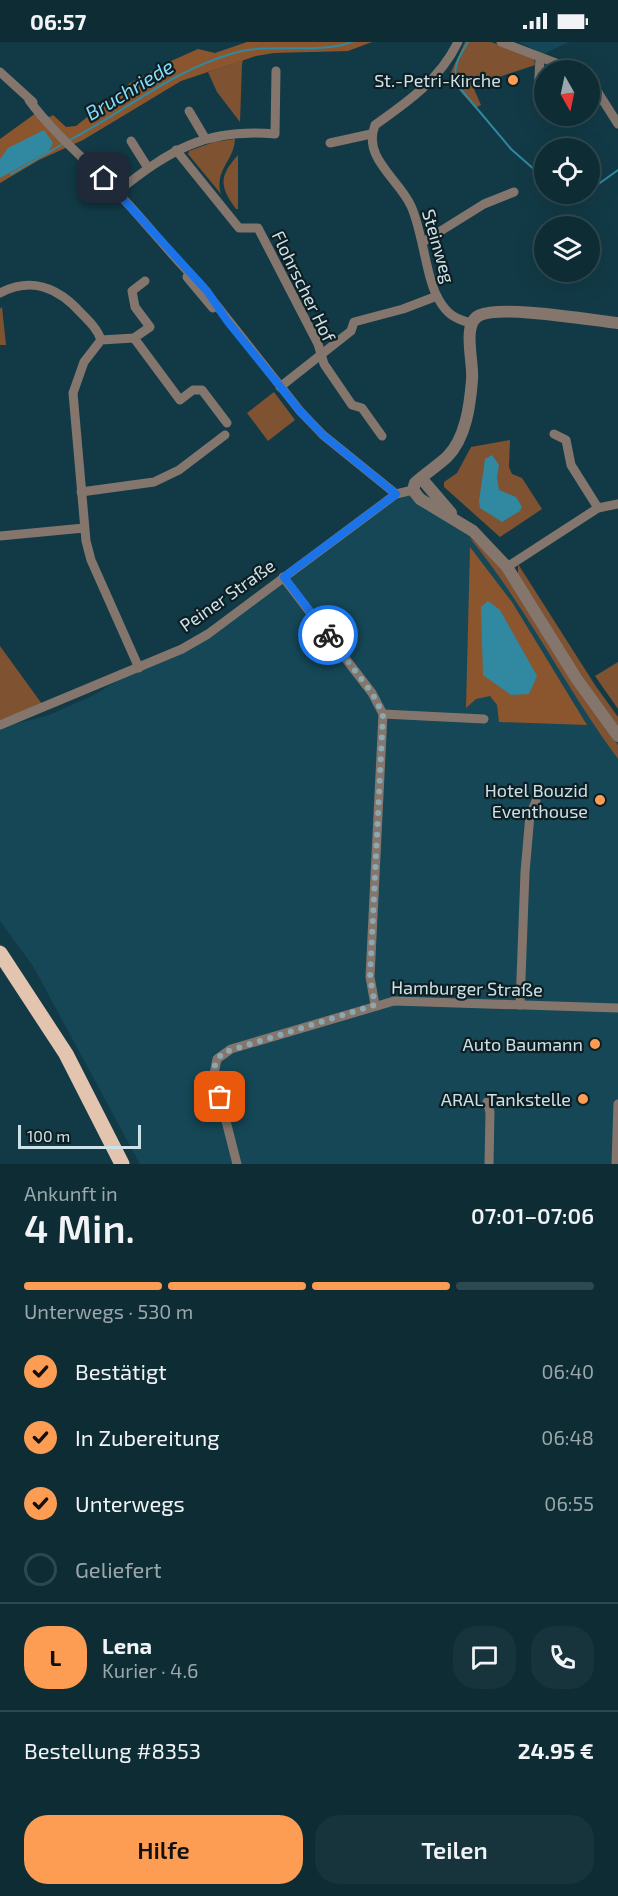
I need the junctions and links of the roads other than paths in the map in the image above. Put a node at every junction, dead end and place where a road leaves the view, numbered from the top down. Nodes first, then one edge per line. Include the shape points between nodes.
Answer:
1 (458, 42) edge
2 (501, 42) edge
3 (540, 57) junction
4 (540, 60) edge
5 (548, 60) edge
6 (276, 71) dead end
7 (0, 72) edge
8 (600, 93) edge
9 (189, 111) dead end
10 (615, 112) edge
11 (618, 124) edge
12 (371, 134) junction
13 (206, 138) junction
14 (131, 141) dead end
15 (330, 143) dead end
16 (176, 150) junction
17 (148, 168) junction
18 (117, 192) junction
19 (514, 192) dead end
20 (423, 242) junction
21 (145, 280) dead end
22 (0, 293) edge
23 (436, 296) junction
24 (471, 323) junction
25 (618, 323) edge
26 (134, 338) junction
27 (101, 340) junction
28 (320, 354) junction
29 (280, 387) junction
30 (227, 423) dead end
31 (554, 434) dead end
32 (225, 435) dead end
33 (382, 436) dead end
34 (421, 478) junction
35 (413, 490) junction
36 (81, 492) junction
37 (396, 494) junction
38 (618, 504) edge
39 (598, 508) junction
40 (459, 521) junction
41 (84, 528) junction
42 (0, 536) edge
43 (507, 567) junction
44 (284, 577) junction
45 (139, 668) junction
46 (383, 714) junction
47 (484, 718) dead end
48 (0, 725) edge
49 (618, 736) edge
50 (536, 801) dead end
51 (0, 953) edge
52 (0, 969) edge
53 (375, 1005) junction
54 (520, 1005) junction
55 (618, 1008) edge
56 (487, 1102) dead end
57 (618, 1104) edge
58 (112, 1164) edge
59 (122, 1164) edge
60 (237, 1164) edge
61 (489, 1164) edge
62 (616, 1164) edge

1 - 12 street via 436,77 375,125
2 - 3 street
3 - 4 street
3 - 5 street
6 - 13 street via 275,134 237,132
7 - 18 street via 54,122
8 - 10 street
9 - 13 street
10 - 11 street
12 - 15 street
12 - 20 street, Steinweg via 379,161 410,203
13 - 16 street
14 - 17 street
16 - 17 street
16 - 28 street, Flohrscher Hof via 238,228 258,228
17 - 18 street
18 - 29 street via 207,291
19 - 20 street via 484,204
20 - 23 street, Steinweg
21 - 26 street via 132,291 135,308 150,327
22 - 27 street via 35,285 57,291 70,300
23 - 24 street, Steinweg via 455,319
23 - 28 street via 354,322 351,331
24 - 25 street via 479,315 507,313
24 - 34 street via 472,379 465,426 454,448
26 - 27 street
26 - 30 street via 180,400 193,390 202,390
27 - 36 street via 84,362 73,393
28 - 29 street, Flohrscher Hof
28 - 33 street via 352,405 362,408
29 - 37 street via 323,435
31 - 39 street via 566,440 571,465
32 - 36 street via 179,470 154,482
34 - 35 street
34 - 40 street
35 - 37 street, Peiner Straße
35 - 40 street via 420,499
36 - 41 street
37 - 44 street, Peiner Straße
38 - 39 street
39 - 43 street
40 - 43 street
41 - 42 street
41 - 45 street via 91,560
43 - 49 street
44 - 45 street, Peiner Straße via 208,634
44 - 46 street via 372,693
45 - 48 street, Peiner Straße
46 - 47 street
46 - 53 street via 370,977
50 - 54 street via 530,814 525,872
51 - 59 highway via 66,1054
52 - 58 highway via 58,1058
53 - 54 street, Hamburger Straße via 394,1001
53 - 60 street, Hamburger Straße via 231,1049 217,1059 214,1074
54 - 55 street, Hamburger Straße
56 - 61 street
57 - 62 street

